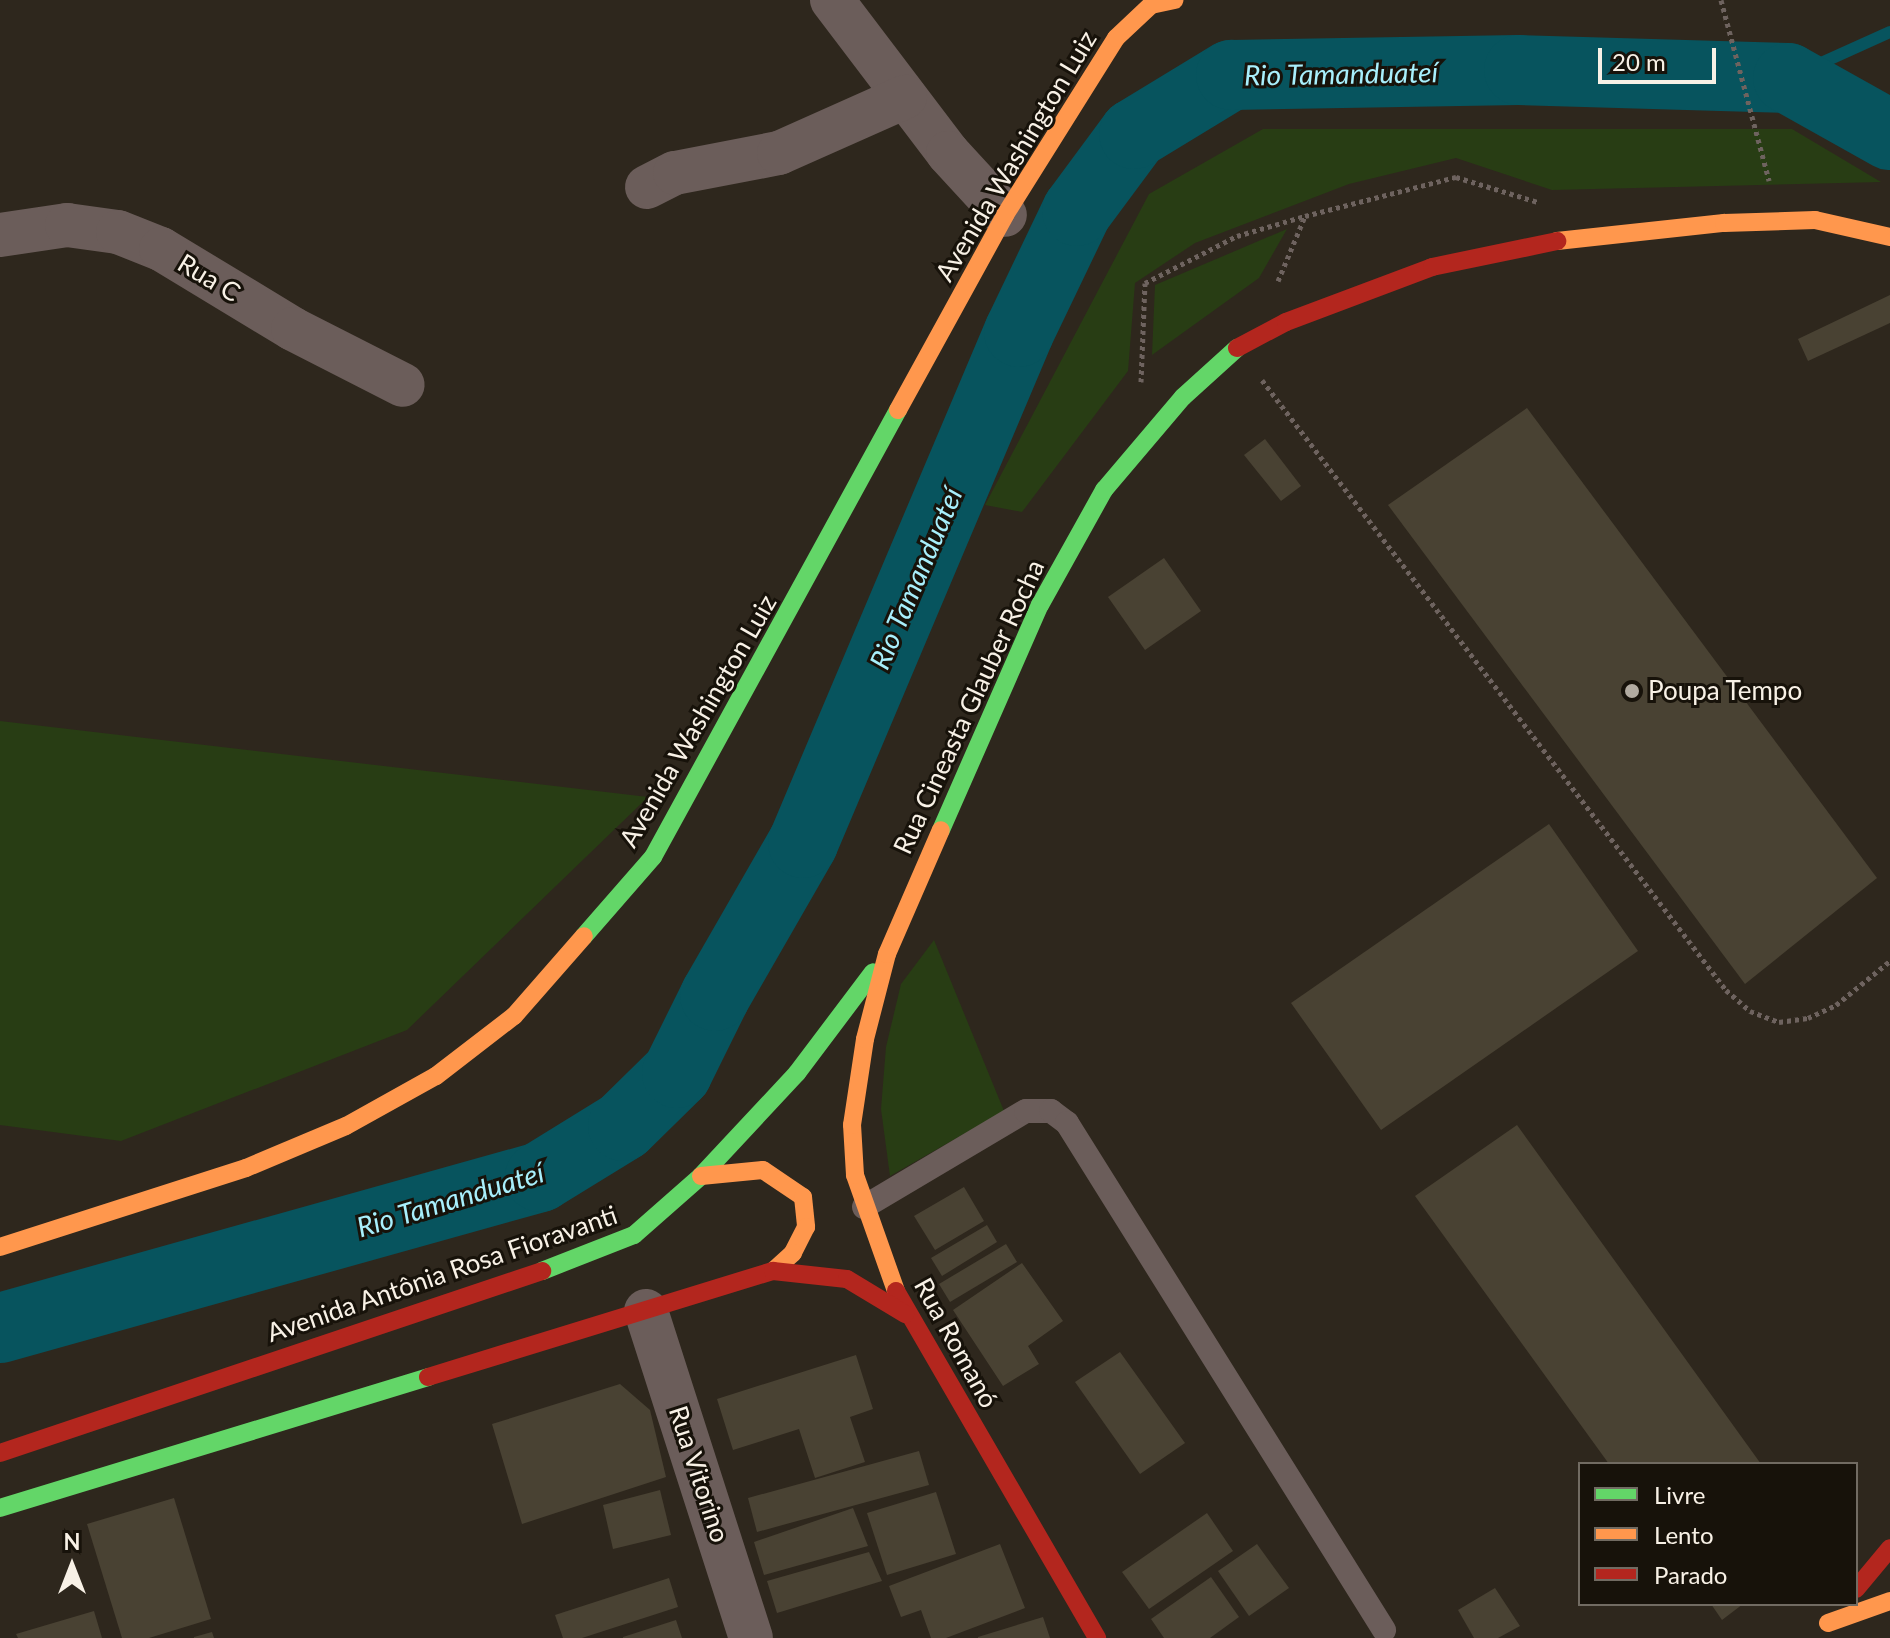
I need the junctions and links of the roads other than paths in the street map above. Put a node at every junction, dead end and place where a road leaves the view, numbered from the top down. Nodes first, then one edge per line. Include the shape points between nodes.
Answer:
1 (832, 0) edge
2 (1158, 2) edge
3 (905, 97) junction
4 (647, 187) dead end
5 (1005, 215) junction
6 (0, 235) edge
7 (1890, 237) edge
8 (403, 385) dead end
9 (887, 954) junction
10 (701, 1176) junction
11 (864, 1207) junction
12 (0, 1247) edge
13 (773, 1271) junction
14 (646, 1311) junction
15 (905, 1314) junction
16 (0, 1453) edge
17 (0, 1508) edge
18 (1890, 1548) edge
19 (1858, 1587) edge
20 (1890, 1601) edge
21 (1842, 1606) edge
22 (1828, 1623) junction
23 (1384, 1630) dead end
24 (751, 1638) edge
25 (1097, 1638) edge
26 (1814, 1638) edge

1 - 3 street
2 - 5 main road, Avenida Washington Luiz via 1116,38
3 - 4 street via 779,153 675,173
3 - 5 street
5 - 12 main road, Avenida Washington Luiz via 653,857 514,1016 436,1076 346,1126 246,1168
6 - 8 street, Rua C via 67,225 118,232 161,249 293,329
7 - 9 main road, Rua Cineasta Glauber Rocha via 1815,220 1603,235 1446,264 1286,322 1237,348 1183,397 1104,490 1040,605
9 - 10 main road, Avenida Antônia Rosa Fioravanti via 797,1073
9 - 11 main road, Rua Romanó via 865,1039 852,1125 855,1175
10 - 13 main road via 763,1170 803,1197 806,1227 793,1253
10 - 16 main road, Avenida Antônia Rosa Fioravanti via 634,1235 610,1248
11 - 15 main road, Rua Romanó
11 - 23 lane via 1026,1111 1051,1111 1067,1123
13 - 14 main road
13 - 15 main road via 847,1279
14 - 17 main road
14 - 24 street, Rua Vitorino
15 - 25 main road, Rua Romanó
18 - 19 main road
20 - 22 main road
21 - 22 main road
22 - 26 main road

